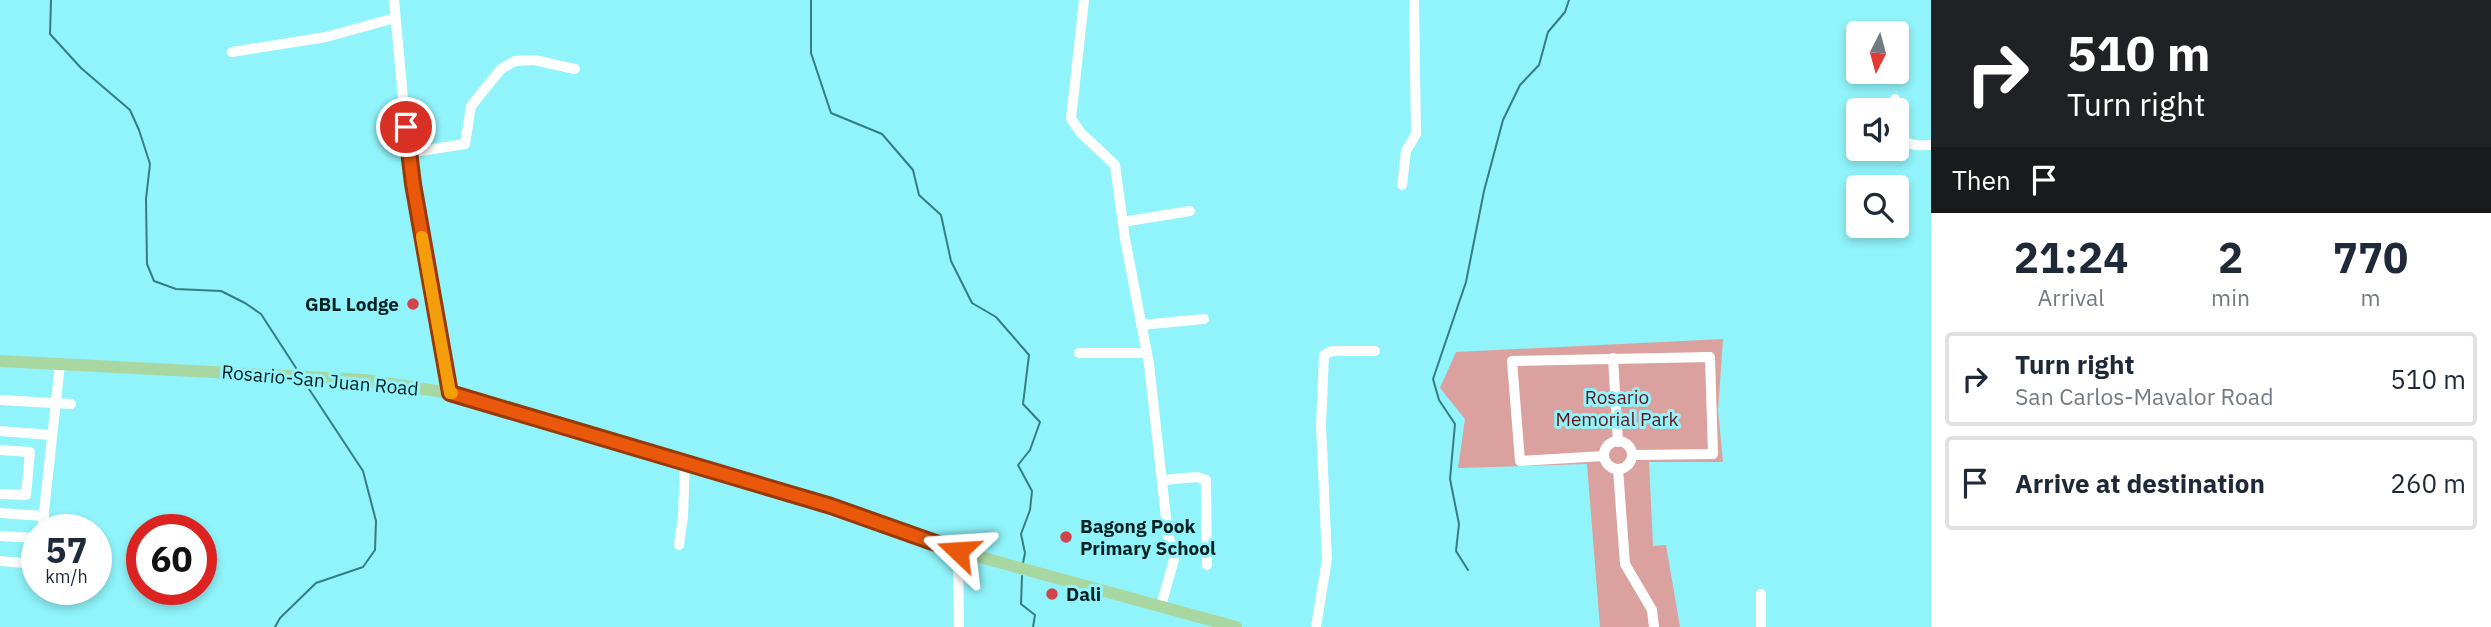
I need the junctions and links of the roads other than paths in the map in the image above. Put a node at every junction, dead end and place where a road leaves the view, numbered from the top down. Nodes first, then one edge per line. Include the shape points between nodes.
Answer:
1 (394, 0) edge
2 (1084, 0) edge
3 (1413, 0) edge
4 (395, 18) junction
5 (232, 52) dead end
6 (575, 69) dead end
7 (1909, 144) edge
8 (1931, 145) edge
9 (408, 153) junction
10 (1402, 186) dead end
11 (1191, 211) dead end
12 (1122, 222) junction
13 (1204, 318) dead end
14 (1142, 325) junction
15 (1375, 351) dead end
16 (1079, 353) dead end
17 (1147, 353) junction
18 (1613, 358) junction
19 (0, 361) edge
20 (60, 364) junction
21 (450, 393) junction
22 (0, 400) edge
23 (54, 403) junction
24 (71, 404) dead end
25 (0, 431) edge
26 (51, 435) junction
27 (1618, 442) junction
28 (0, 450) edge
29 (1632, 455) junction
30 (1604, 456) junction
31 (685, 461) junction
32 (1618, 469) junction
33 (1163, 480) junction
34 (0, 494) edge
35 (0, 513) edge
36 (21, 514) edge
37 (44, 514) edge
38 (0, 536) edge
39 (21, 537) edge
40 (679, 545) dead end
41 (958, 551) junction
42 (0, 561) edge
43 (21, 563) edge
44 (1207, 565) dead end
45 (1761, 594) dead end
46 (1161, 606) junction
47 (959, 627) edge
48 (1236, 627) edge
49 (1316, 627) edge
50 (1654, 627) edge
51 (1761, 627) edge

1 - 4 street
2 - 12 street via 1071,119 1115,165
3 - 10 street via 1416,134 1406,151
4 - 5 street via 326,37
4 - 9 street
6 - 9 street via 534,60 515,61 501,69 471,106 465,144
7 - 8 street
9 - 21 street
11 - 12 street
12 - 14 street
13 - 14 street
14 - 17 street
15 - 49 street via 1324,355 1321,425 1327,559
16 - 17 street
17 - 33 street
18 - 27 street
18 - 29 street via 1710,357 1713,454
18 - 30 street via 1512,361 1520,461
19 - 20 main road, Rosario-San Juan Road
20 - 21 main road, Rosario-San Juan Road via 365,380
20 - 23 street
21 - 31 main road, Rosario-San Juan Road
22 - 23 street
23 - 24 street
23 - 26 street
25 - 26 street
26 - 37 street
27 - 29 street via 1629,447
27 - 30 street via 1607,447
28 - 34 street via 30,452 26,495
29 - 32 street via 1629,463
30 - 32 street via 1608,465
31 - 40 street
31 - 41 main road, Rosario-San Juan Road
32 - 50 street via 1625,564 1652,610
33 - 44 street via 1206,480
33 - 46 street via 1168,537 1175,556
35 - 36 street
38 - 39 street
41 - 46 main road, Rosario-San Juan Road
41 - 47 street
42 - 43 street
45 - 51 street
46 - 48 main road, Rosario-San Juan Road

